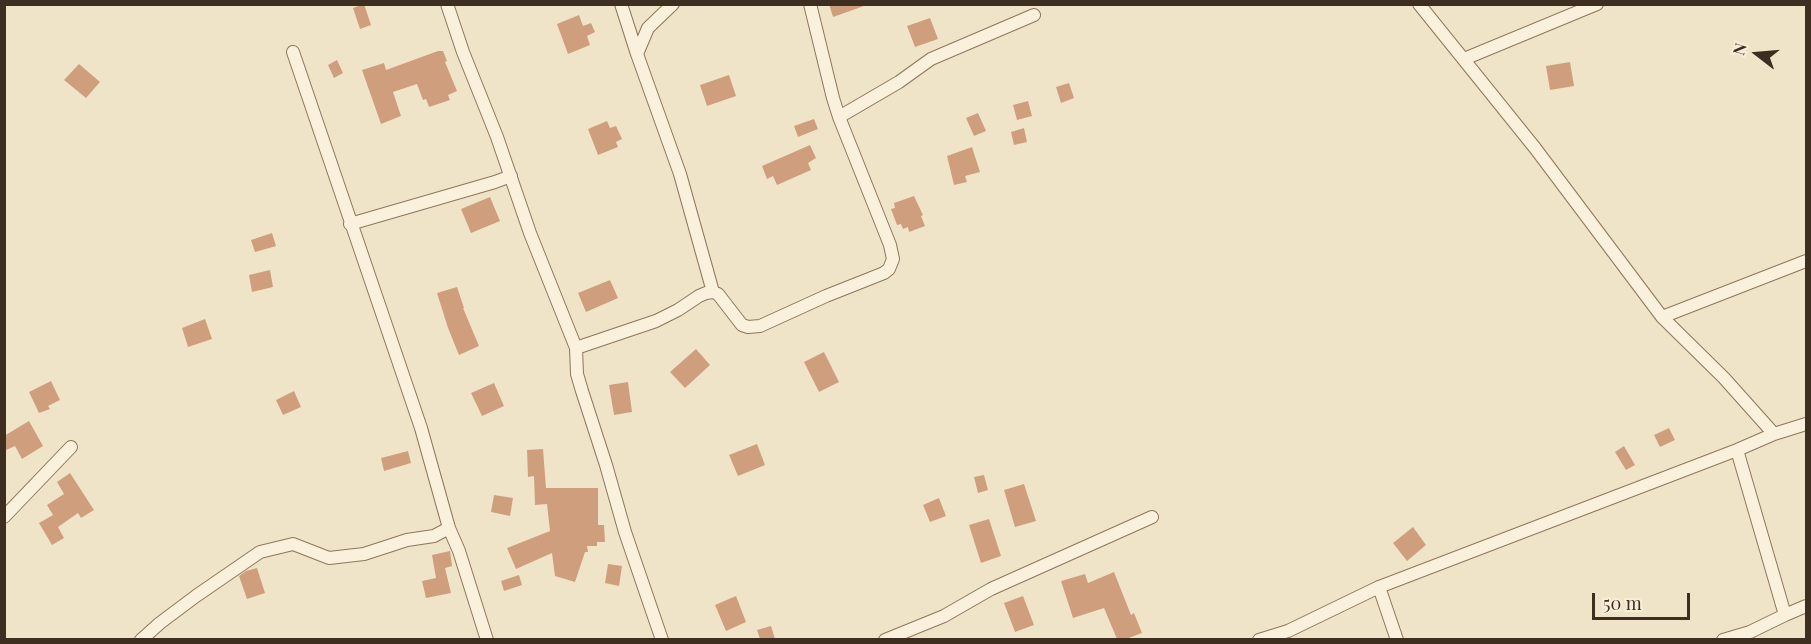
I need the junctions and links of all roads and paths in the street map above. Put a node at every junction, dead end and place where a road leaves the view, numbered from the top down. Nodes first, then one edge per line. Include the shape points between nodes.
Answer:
1 (447, 4) edge
2 (621, 4) edge
3 (673, 4) edge
4 (810, 4) edge
5 (1419, 4) edge
6 (1596, 4) edge
7 (1034, 15) dead end
8 (293, 52) dead end
9 (637, 54) junction
10 (1464, 59) junction
11 (839, 117) junction
12 (511, 176) junction
13 (350, 224) junction
14 (1806, 261) edge
15 (713, 292) junction
16 (1662, 316) junction
17 (576, 348) junction
18 (1806, 424) edge
19 (1774, 434) junction
20 (71, 447) dead end
21 (1737, 450) junction
22 (4, 517) edge
23 (1152, 517) dead end
24 (449, 528) junction
25 (1378, 587) junction
26 (1806, 606) edge
27 (1785, 615) junction
28 (141, 639) edge
29 (487, 639) edge
30 (662, 639) edge
31 (885, 639) edge
32 (1259, 639) edge
33 (1397, 639) edge
34 (1723, 639) edge

1 - 12 street
2 - 9 street
3 - 9 street via 648,28
4 - 11 street
5 - 10 street
6 - 10 street
7 - 11 street via 931,59
8 - 13 street
9 - 15 street via 681,174
10 - 16 street
11 - 15 street via 890,245 893,259 889,269 760,326 741,325
12 - 13 street
12 - 17 street
13 - 24 street via 421,428
14 - 16 street
15 - 17 street via 656,321
16 - 19 street
17 - 30 street via 579,382
18 - 19 street
19 - 21 street
20 - 22 street
21 - 25 street
21 - 27 street
23 - 31 street via 990,589 944,616
24 - 28 street via 434,536 364,554 329,558 293,543 260,552
24 - 29 street
25 - 32 street via 1288,631
25 - 33 street
26 - 27 street
27 - 34 street via 1750,632

